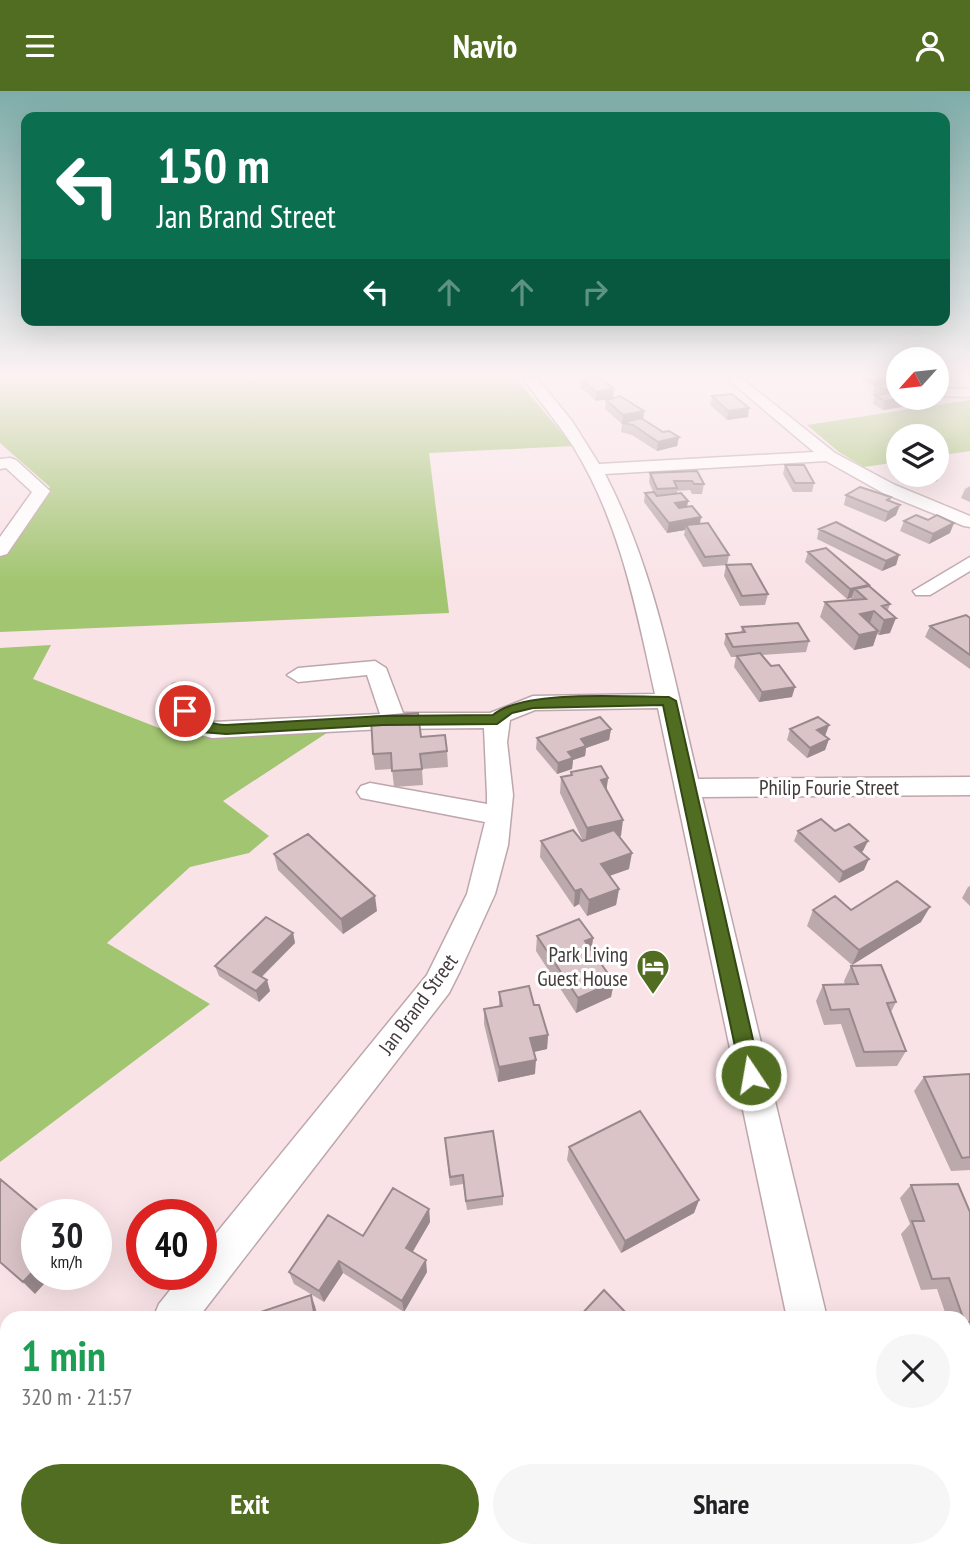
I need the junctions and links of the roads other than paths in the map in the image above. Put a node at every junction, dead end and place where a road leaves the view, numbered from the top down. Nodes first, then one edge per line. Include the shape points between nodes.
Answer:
1 (582, 445) edge
2 (816, 445) edge
3 (829, 456) junction
4 (0, 464) edge
5 (597, 469) junction
6 (970, 522) edge
7 (0, 549) edge
8 (970, 563) edge
9 (923, 591) dead end
10 (298, 675) dead end
11 (181, 689) dead end
12 (669, 701) junction
13 (394, 720) junction
14 (497, 720) junction
15 (970, 786) edge
16 (688, 788) junction
17 (370, 792) dead end
18 (498, 815) junction
19 (179, 1311) edge
20 (805, 1311) edge

1 - 5 street
2 - 3 street
3 - 5 street
3 - 6 street via 889,489
4 - 7 street via 10,463 41,491
5 - 12 street via 639,578
8 - 9 street
10 - 13 street via 375,668
11 - 13 street via 188,716 212,730
12 - 14 street via 533,703 508,710
12 - 16 street
13 - 14 street
14 - 18 street, Jan Brand Street
15 - 16 street, Philip Fourie Street
16 - 20 street
17 - 18 street
18 - 19 street, Jan Brand Street via 487,872 467,934 438,984

